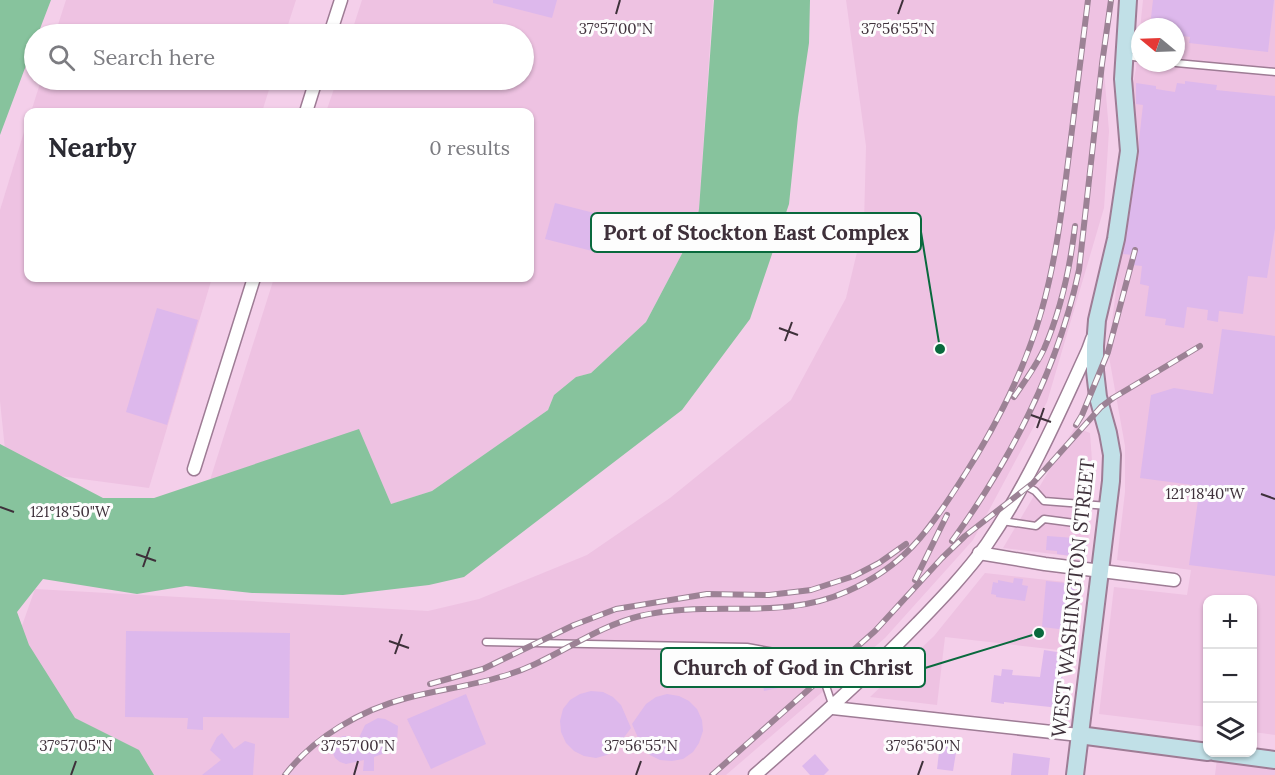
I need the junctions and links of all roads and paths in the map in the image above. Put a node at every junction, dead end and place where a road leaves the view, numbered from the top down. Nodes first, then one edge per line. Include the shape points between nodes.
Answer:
1 (341, 0) edge
2 (1128, 0) edge
3 (333, 24) edge
4 (1131, 43) edge
5 (1131, 59) edge
6 (1185, 64) edge
7 (1275, 72) edge
8 (313, 90) edge
9 (307, 108) edge
10 (253, 282) edge
11 (1097, 320) junction
12 (194, 469) dead end
13 (1022, 484) junction
14 (1084, 505) junction
15 (1108, 506) junction
16 (1002, 520) junction
17 (979, 553) junction
18 (1100, 571) junction
19 (1174, 580) dead end
20 (486, 642) dead end
21 (833, 708) junction
22 (1079, 735) junction
23 (1203, 751) edge
24 (1249, 757) edge
25 (1275, 760) edge
26 (755, 775) edge
27 (1075, 775) edge

1 - 3 street
2 - 4 street, WEST WASHINGTON STREET
5 - 11 street, WEST WASHINGTON STREET via 1123,79 1129,151 1116,239
6 - 7 lane
8 - 9 street
10 - 12 street
11 - 13 street via 1089,350
11 - 15 street, WEST WASHINGTON STREET via 1095,371 1112,455
13 - 14 lane via 1044,501
13 - 16 street
14 - 15 lane
14 - 16 lane via 1082,524 1044,519 1036,526
15 - 18 street, WEST WASHINGTON STREET
16 - 17 street
17 - 18 street
17 - 21 street via 945,595
18 - 19 street
18 - 22 street, WEST WASHINGTON STREET
20 - 21 lane via 747,647 780,653 806,666 825,683
21 - 22 street
21 - 26 street
22 - 23 street
22 - 27 street, WEST WASHINGTON STREET
24 - 25 street

